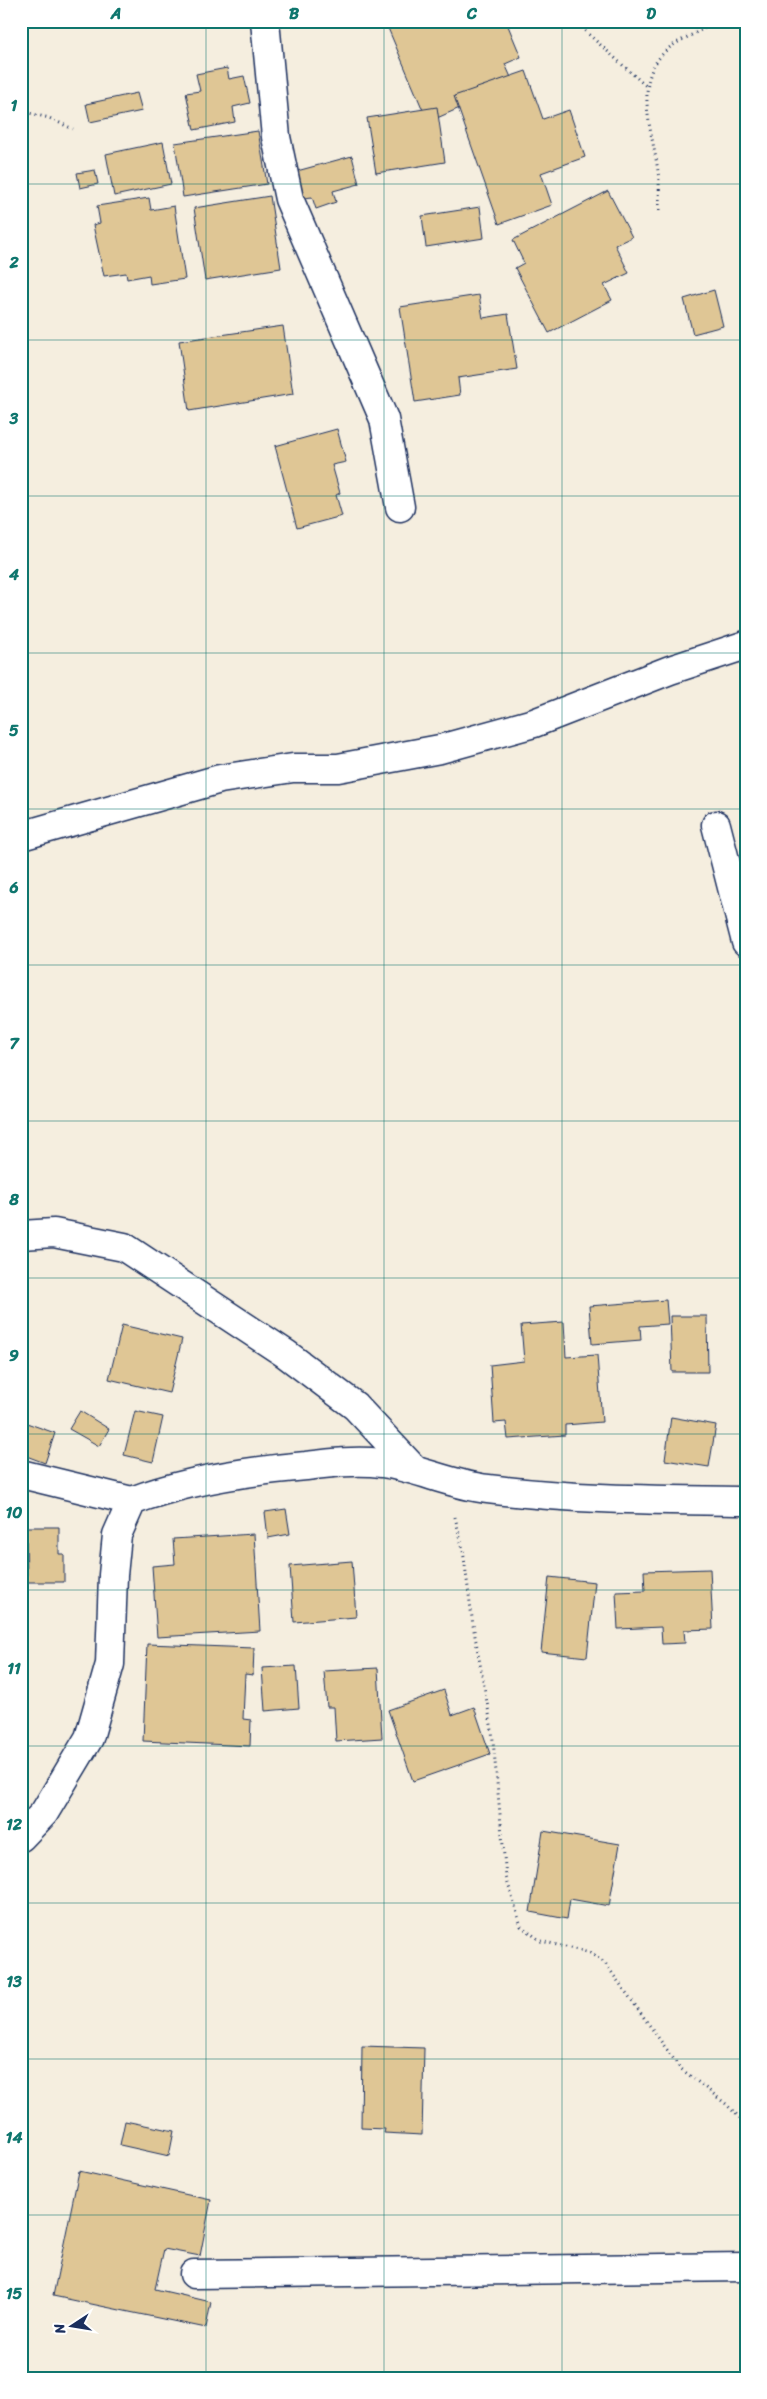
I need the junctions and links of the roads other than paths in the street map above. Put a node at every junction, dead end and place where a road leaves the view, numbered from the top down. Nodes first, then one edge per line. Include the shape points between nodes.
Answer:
1 (266, 21) edge
2 (400, 507) dead end
3 (746, 644) edge
4 (716, 825) dead end
5 (21, 836) edge
6 (746, 942) edge
7 (21, 1235) edge
8 (424, 1472) junction
9 (21, 1474) edge
10 (132, 1501) junction
11 (746, 1501) edge
12 (21, 1837) edge
13 (746, 2268) edge
14 (194, 2274) dead end

1 - 2 street via 276,137 289,199 384,419
3 - 5 street via 534,723 440,749 338,768 293,768 220,779
4 - 6 street
7 - 8 street via 54,1232 124,1247 286,1354 355,1406
8 - 10 street via 380,1463 350,1462 272,1469 165,1489
8 - 11 street via 487,1489 628,1499
9 - 10 street
10 - 12 street via 117,1535 112,1575 110,1664 89,1738 44,1812
13 - 14 street

